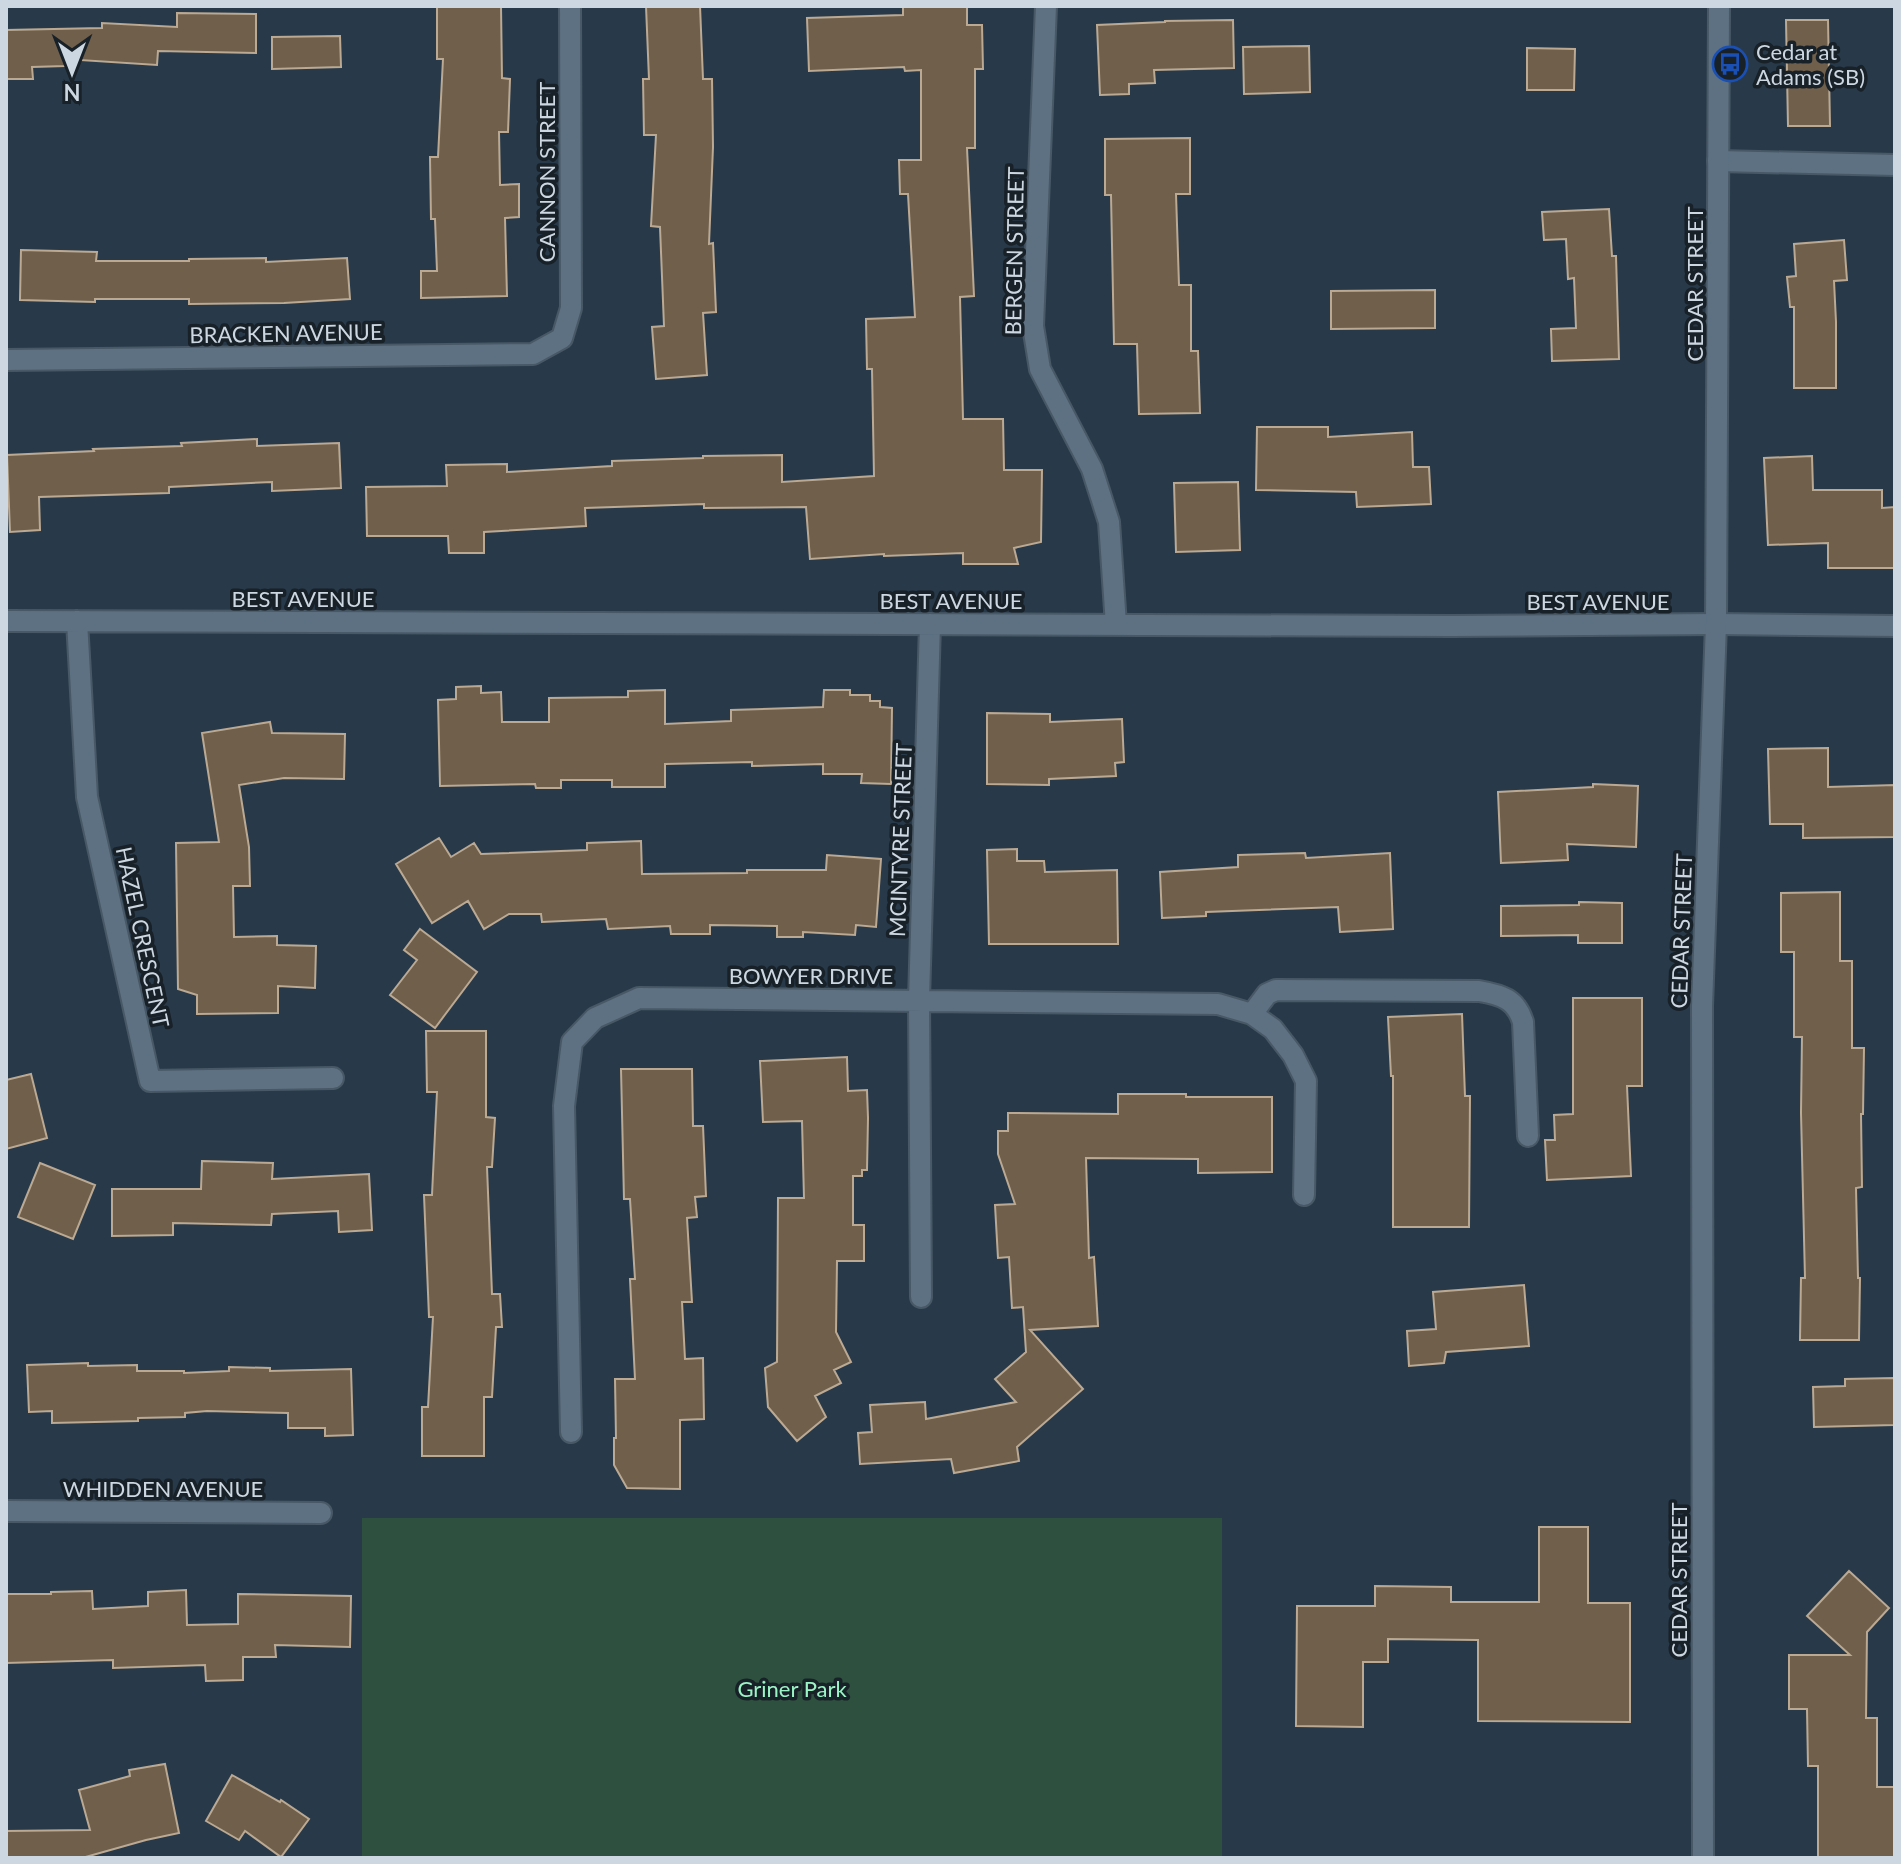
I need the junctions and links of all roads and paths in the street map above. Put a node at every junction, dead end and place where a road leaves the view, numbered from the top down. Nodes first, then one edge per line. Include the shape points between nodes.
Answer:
1 (570, 6) edge
2 (1046, 6) edge
3 (1719, 6) edge
4 (1718, 161) junction
5 (1895, 165) edge
6 (562, 338) joint
7 (6, 360) edge
8 (6, 621) edge
9 (77, 621) junction
10 (930, 624) junction
11 (1716, 624) junction
12 (1116, 625) junction
13 (1895, 626) edge
14 (919, 1000) junction
15 (1252, 1014) junction
16 (333, 1078) dead end
17 (1528, 1136) dead end
18 (1304, 1195) dead end
19 (921, 1297) dead end
20 (571, 1432) dead end
21 (6, 1511) edge
22 (321, 1513) dead end
23 (1703, 1858) edge

1 - 6 street, CANNON STREET via 571,308
2 - 12 street, BERGEN STREET via 1033,326 1040,369 1092,469 1109,522
3 - 4 street, CEDAR STREET
4 - 5 street
4 - 11 street, CEDAR STREET
6 - 7 street, BRACKEN AVENUE via 533,354
8 - 9 street, BEST AVENUE
9 - 10 street, BEST AVENUE
9 - 16 street, HAZEL CRESCENT via 87,797 150,1081
10 - 12 street, BEST AVENUE
10 - 14 street, MCINTYRE STREET
11 - 12 street, BEST AVENUE
11 - 13 street, BEST AVENUE
11 - 23 street, CEDAR STREET via 1702,1006
14 - 15 street, BOWYER DRIVE via 1218,1004
14 - 19 street, MCINTYRE STREET
14 - 20 street, BOWYER DRIVE via 639,998 595,1018 572,1042 564,1106
15 - 17 street via 1276,990 1479,991 1505,998 1523,1022
15 - 18 street, BOWYER DRIVE via 1273,1029 1306,1081
21 - 22 street, WHIDDEN AVENUE

